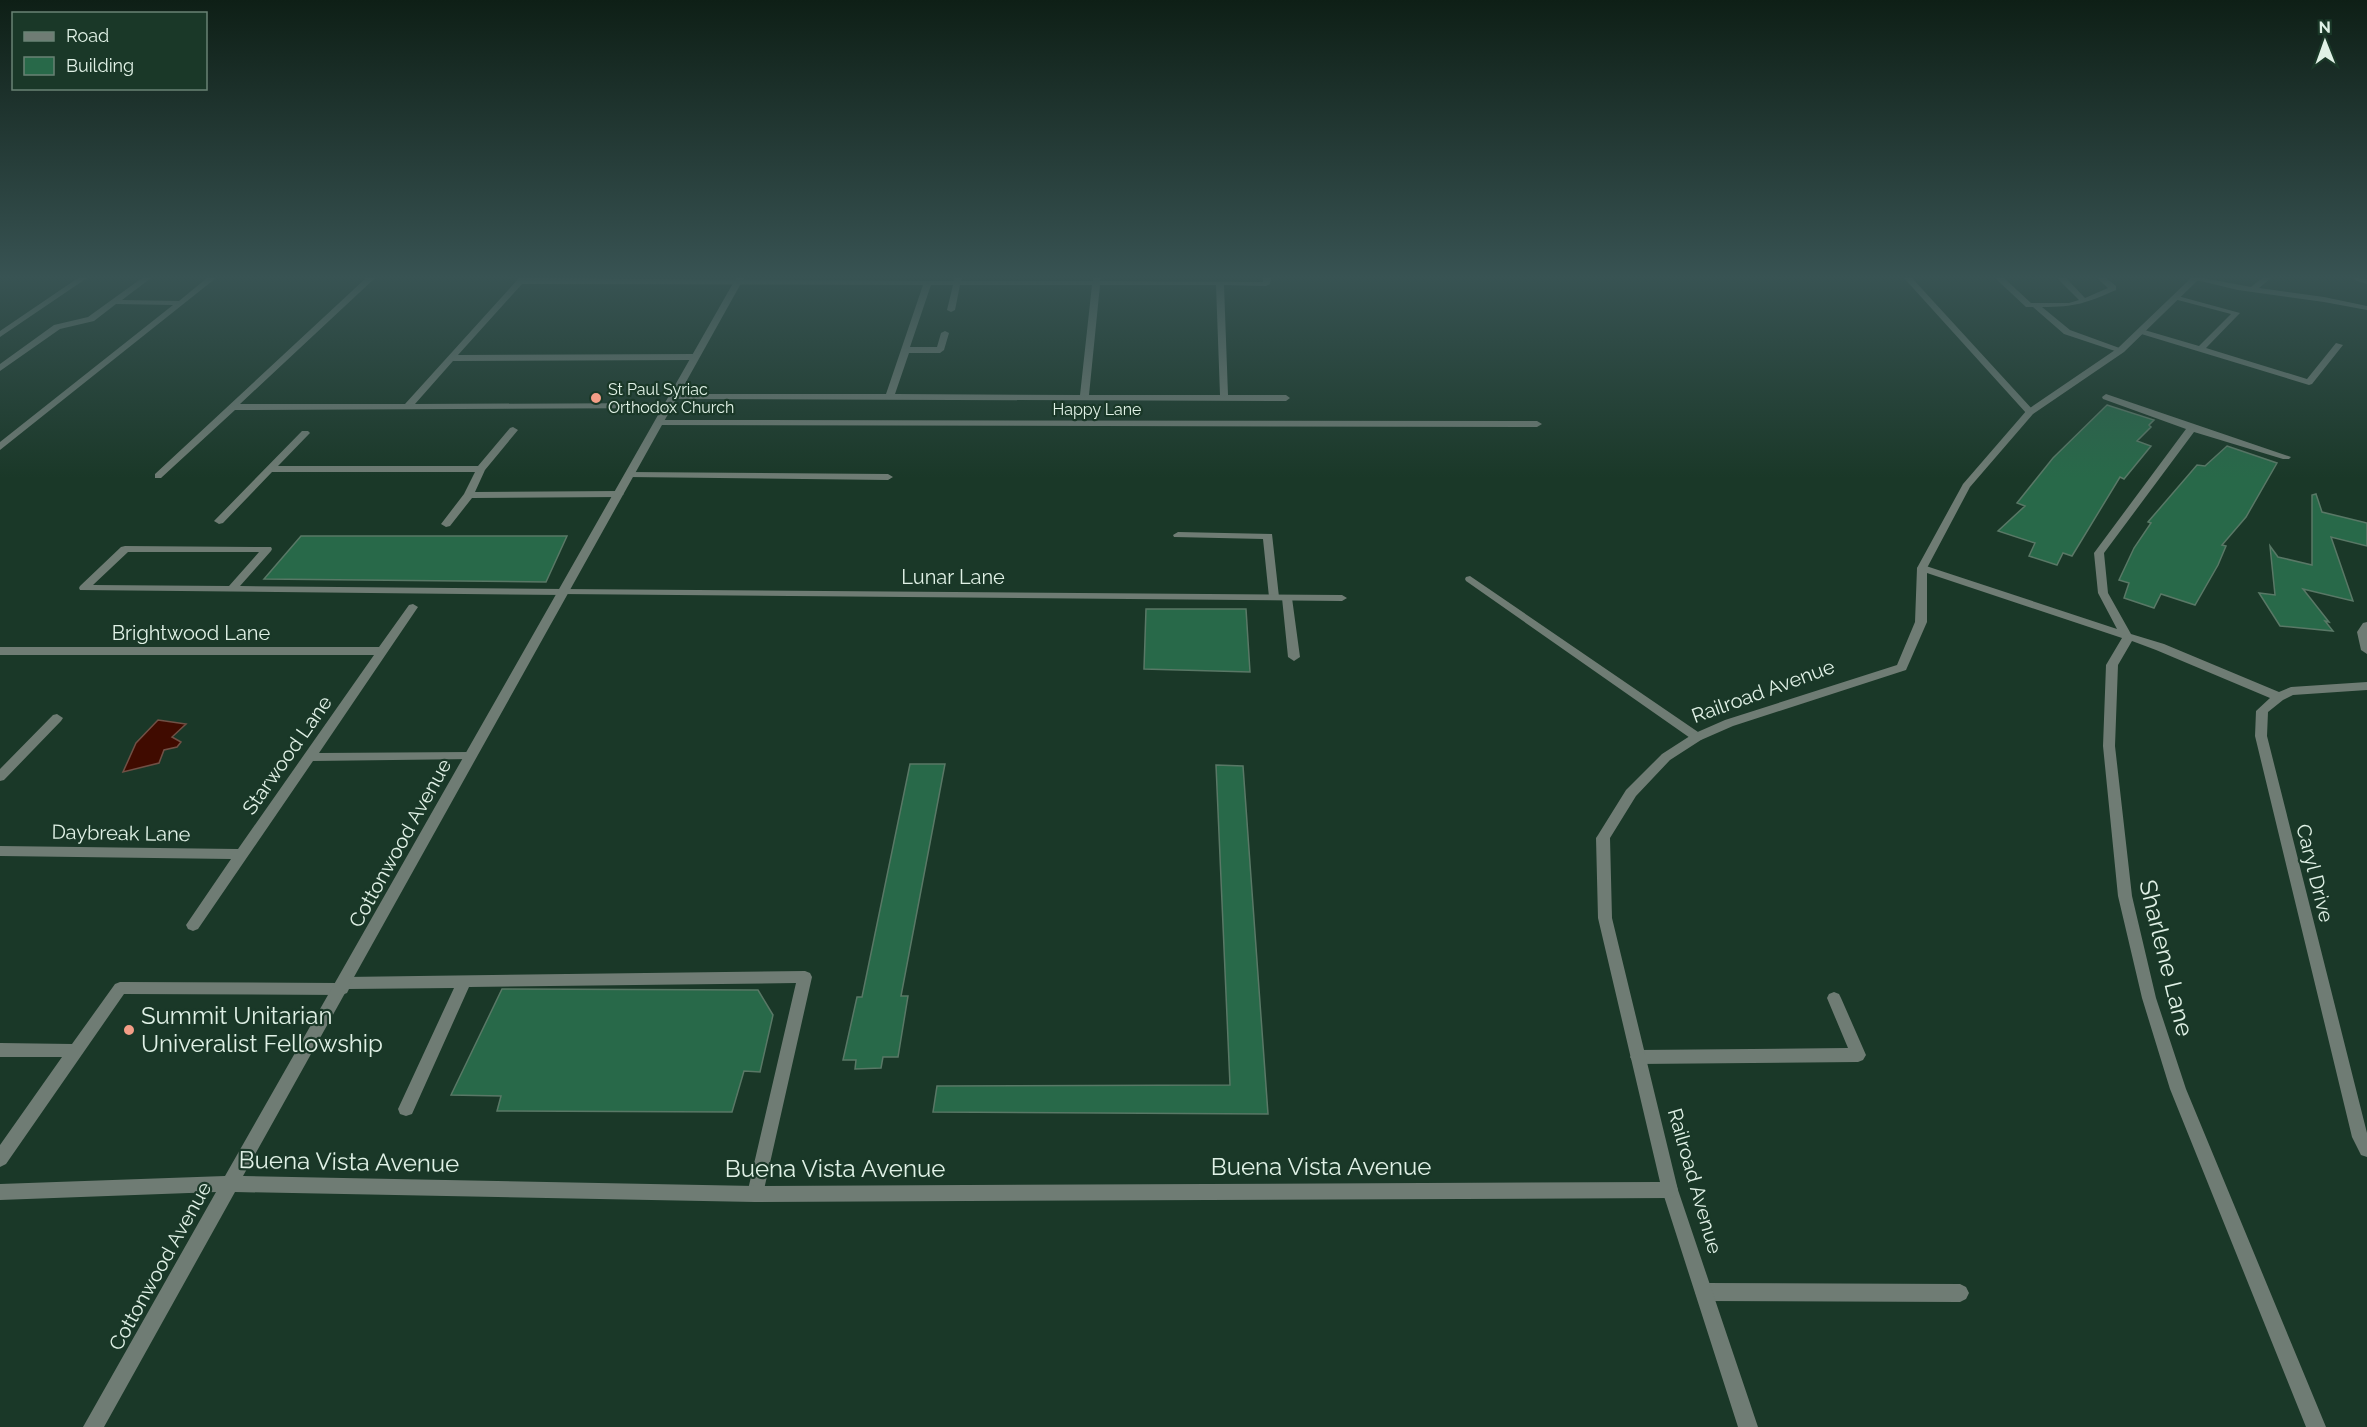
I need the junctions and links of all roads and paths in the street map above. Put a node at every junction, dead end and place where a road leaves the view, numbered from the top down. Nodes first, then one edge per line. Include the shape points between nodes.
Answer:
1 (33, 345) edge
2 (129, 345) edge
3 (299, 345) edge
4 (463, 345) edge
5 (701, 345) edge
6 (908, 345) edge
7 (942, 345) edge
8 (1090, 345) edge
9 (1222, 345) edge
10 (1969, 345) edge
11 (2105, 345) edge
12 (2127, 345) edge
13 (2186, 345) edge
14 (2205, 345) edge
15 (2339, 345) dead end
16 (2201, 349) junction
17 (906, 350) junction
18 (2121, 350) junction
19 (694, 357) junction
20 (451, 358) junction
21 (0, 368) edge
22 (890, 396) junction
23 (1084, 397) junction
24 (2106, 397) dead end
25 (1224, 398) junction
26 (1286, 398) dead end
27 (671, 401) junction
28 (231, 407) junction
29 (407, 407) junction
30 (2030, 412) junction
31 (658, 423) junction
32 (1537, 424) dead end
33 (2192, 428) junction
34 (513, 430) dead end
35 (305, 433) dead end
36 (0, 447) edge
37 (2286, 456) dead end
38 (269, 469) junction
39 (481, 469) junction
40 (630, 475) junction
41 (158, 476) dead end
42 (888, 477) dead end
43 (619, 494) junction
44 (469, 495) junction
45 (219, 520) dead end
46 (446, 524) dead end
47 (1178, 535) dead end
48 (1922, 568) junction
49 (1470, 579) dead end
50 (233, 588) junction
51 (564, 592) junction
52 (1274, 597) junction
53 (1287, 598) junction
54 (1342, 598) dead end
55 (413, 607) dead end
56 (2367, 625) edge
57 (2128, 638) junction
58 (2367, 650) edge
59 (0, 651) edge
60 (382, 651) junction
61 (1294, 657) dead end
62 (2367, 686) edge
63 (2279, 697) junction
64 (57, 718) dead end
65 (1697, 737) junction
66 (470, 756) junction
67 (309, 757) junction
68 (0, 777) edge
69 (0, 851) edge
70 (242, 854) junction
71 (193, 925) dead end
72 (464, 982) junction
73 (344, 986) junction
74 (1834, 998) dead end
75 (0, 1050) edge
76 (76, 1051) junction
77 (1638, 1058) junction
78 (406, 1108) dead end
79 (2367, 1150) edge
80 (0, 1159) edge
81 (229, 1184) junction
82 (1670, 1190) junction
83 (0, 1192) edge
84 (755, 1194) junction
85 (1704, 1292) junction
86 (1960, 1293) dead end
87 (93, 1427) edge
88 (1748, 1427) edge
89 (2316, 1427) edge

1 - 21 street
2 - 36 street
3 - 28 street
4 - 20 street
5 - 19 street, Cottonwood Avenue
6 - 17 street
7 - 17 street via 940,350
8 - 23 street
9 - 25 street
10 - 30 street
11 - 18 street
12 - 18 street, Railroad Avenue
13 - 16 street
14 - 16 street
15 - 16 street via 2309,382
17 - 22 street
18 - 30 street, Railroad Avenue
19 - 20 street
19 - 27 street, Cottonwood Avenue
20 - 29 street
22 - 23 street
22 - 27 street
23 - 25 street
24 - 33 street
25 - 26 street
27 - 29 street
27 - 31 street, Cottonwood Avenue
28 - 29 street
28 - 41 street
30 - 48 street, Railroad Avenue via 1966,486
31 - 32 street, Happy Lane
31 - 40 street, Cottonwood Avenue
33 - 37 street
33 - 57 street via 2099,553 2103,592
34 - 39 street
35 - 38 street
38 - 39 street
38 - 45 street
39 - 44 street
40 - 42 street
40 - 43 street, Cottonwood Avenue
43 - 44 street
43 - 51 street, Cottonwood Avenue
44 - 46 street
47 - 52 street via 1268,536
48 - 57 street
48 - 65 street, Railroad Avenue via 1922,622 1902,667
49 - 65 street
50 - 50 street, Lunar Lane via 267,549 125,549 84,588
50 - 51 street, Lunar Lane
51 - 52 street, Lunar Lane
51 - 66 street, Cottonwood Avenue
52 - 53 street, Lunar Lane
53 - 54 street, Lunar Lane
53 - 61 street
55 - 60 street, Starwood Lane
56 - 58 street via 2362,632
57 - 63 street via 2160,647
57 - 89 street, Sharlene Lane via 2112,665 2109,746 2125,896 2146,986 2178,1089
59 - 60 street, Brightwood Lane
60 - 67 street, Starwood Lane
62 - 63 street via 2291,692
63 - 79 street, Caryl Drive via 2262,711 2261,736 2360,1137
64 - 68 street
65 - 77 street, Railroad Avenue via 1666,757 1631,793 1603,838 1605,918
66 - 67 street
66 - 73 street, Cottonwood Avenue
67 - 70 street, Starwood Lane
69 - 70 street, Daybreak Lane
70 - 71 street, Starwood Lane
72 - 73 street
72 - 78 street
72 - 84 street via 805,977
73 - 76 street via 120,988
73 - 81 street, Cottonwood Avenue
74 - 77 street via 1858,1055
75 - 76 street
76 - 80 street
77 - 82 street, Railroad Avenue
81 - 83 street, Buena Vista Avenue
81 - 84 street, Buena Vista Avenue
81 - 87 street, Cottonwood Avenue
82 - 84 street, Buena Vista Avenue
82 - 85 street, Railroad Avenue
85 - 86 street
85 - 88 street, Railroad Avenue

